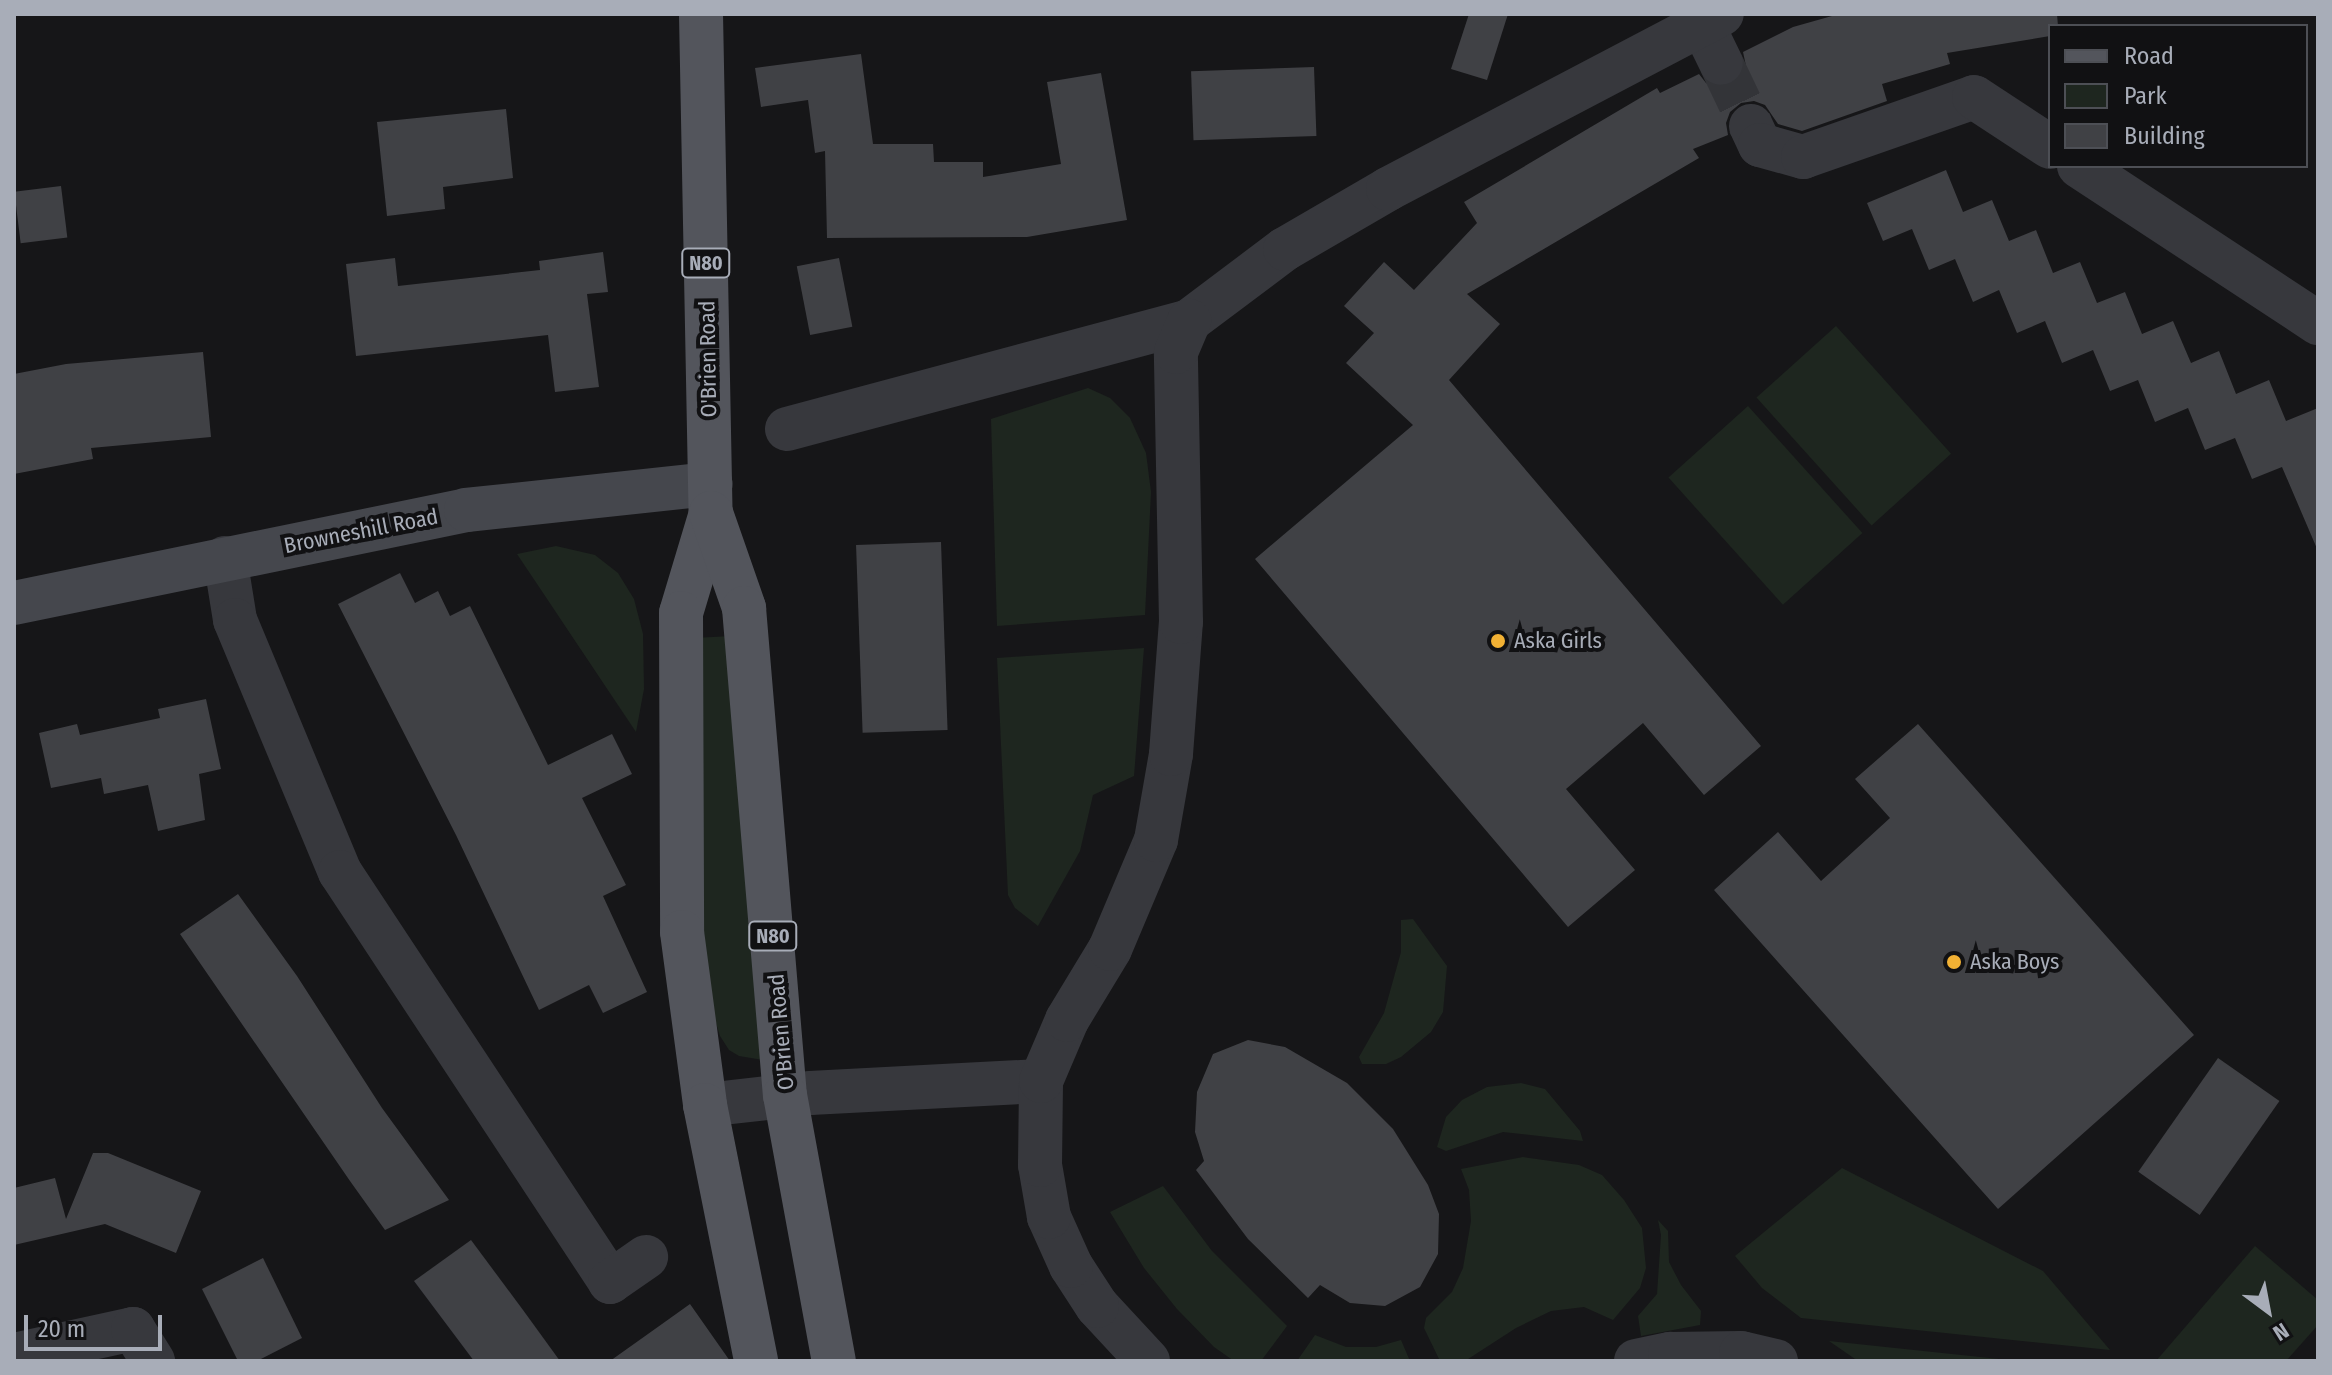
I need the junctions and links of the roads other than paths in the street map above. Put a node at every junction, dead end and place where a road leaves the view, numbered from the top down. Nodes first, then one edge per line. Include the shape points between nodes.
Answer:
1 (701, 14) edge
2 (1712, 19) edge
3 (1721, 63) tunnel mouth
4 (1751, 126) tunnel mouth
5 (2048, 146) edge
6 (2082, 168) edge
7 (1189, 321) junction
8 (2318, 323) edge
9 (787, 429) dead end
10 (711, 498) junction
11 (225, 558) junction
12 (14, 603) edge
13 (1041, 1081) junction
14 (785, 1095) junction
15 (705, 1105) junction
16 (646, 1257) dead end
17 (14, 1355) edge
18 (153, 1361) edge
19 (756, 1361) edge
20 (834, 1361) edge
21 (1148, 1361) edge
22 (1636, 1361) edge
23 (1776, 1361) edge

1 - 10 main road, O'Brien Road / N80
2 - 3 street
2 - 7 street via 1388,189 1285,249
4 - 5 street via 1760,145 1803,157 1974,97
6 - 8 street
7 - 9 street
7 - 13 street via 1176,352 1181,622 1171,754 1156,840 1110,949 1067,1020
10 - 11 street, Browneshill Road via 466,510
10 - 14 main road, O'Brien Road / N80 via 744,608
10 - 15 main road, O'Brien Road / N80 via 681,613 682,932
11 - 12 street, Browneshill Road
11 - 16 street via 235,620 340,872 610,1282
13 - 14 street
13 - 21 street via 1040,1165 1049,1217 1097,1306
14 - 15 street
14 - 20 main road, O'Brien Road / N80
15 - 19 main road, O'Brien Road / N80
17 - 18 street via 133,1329
22 - 23 street via 1670,1354 1741,1353

